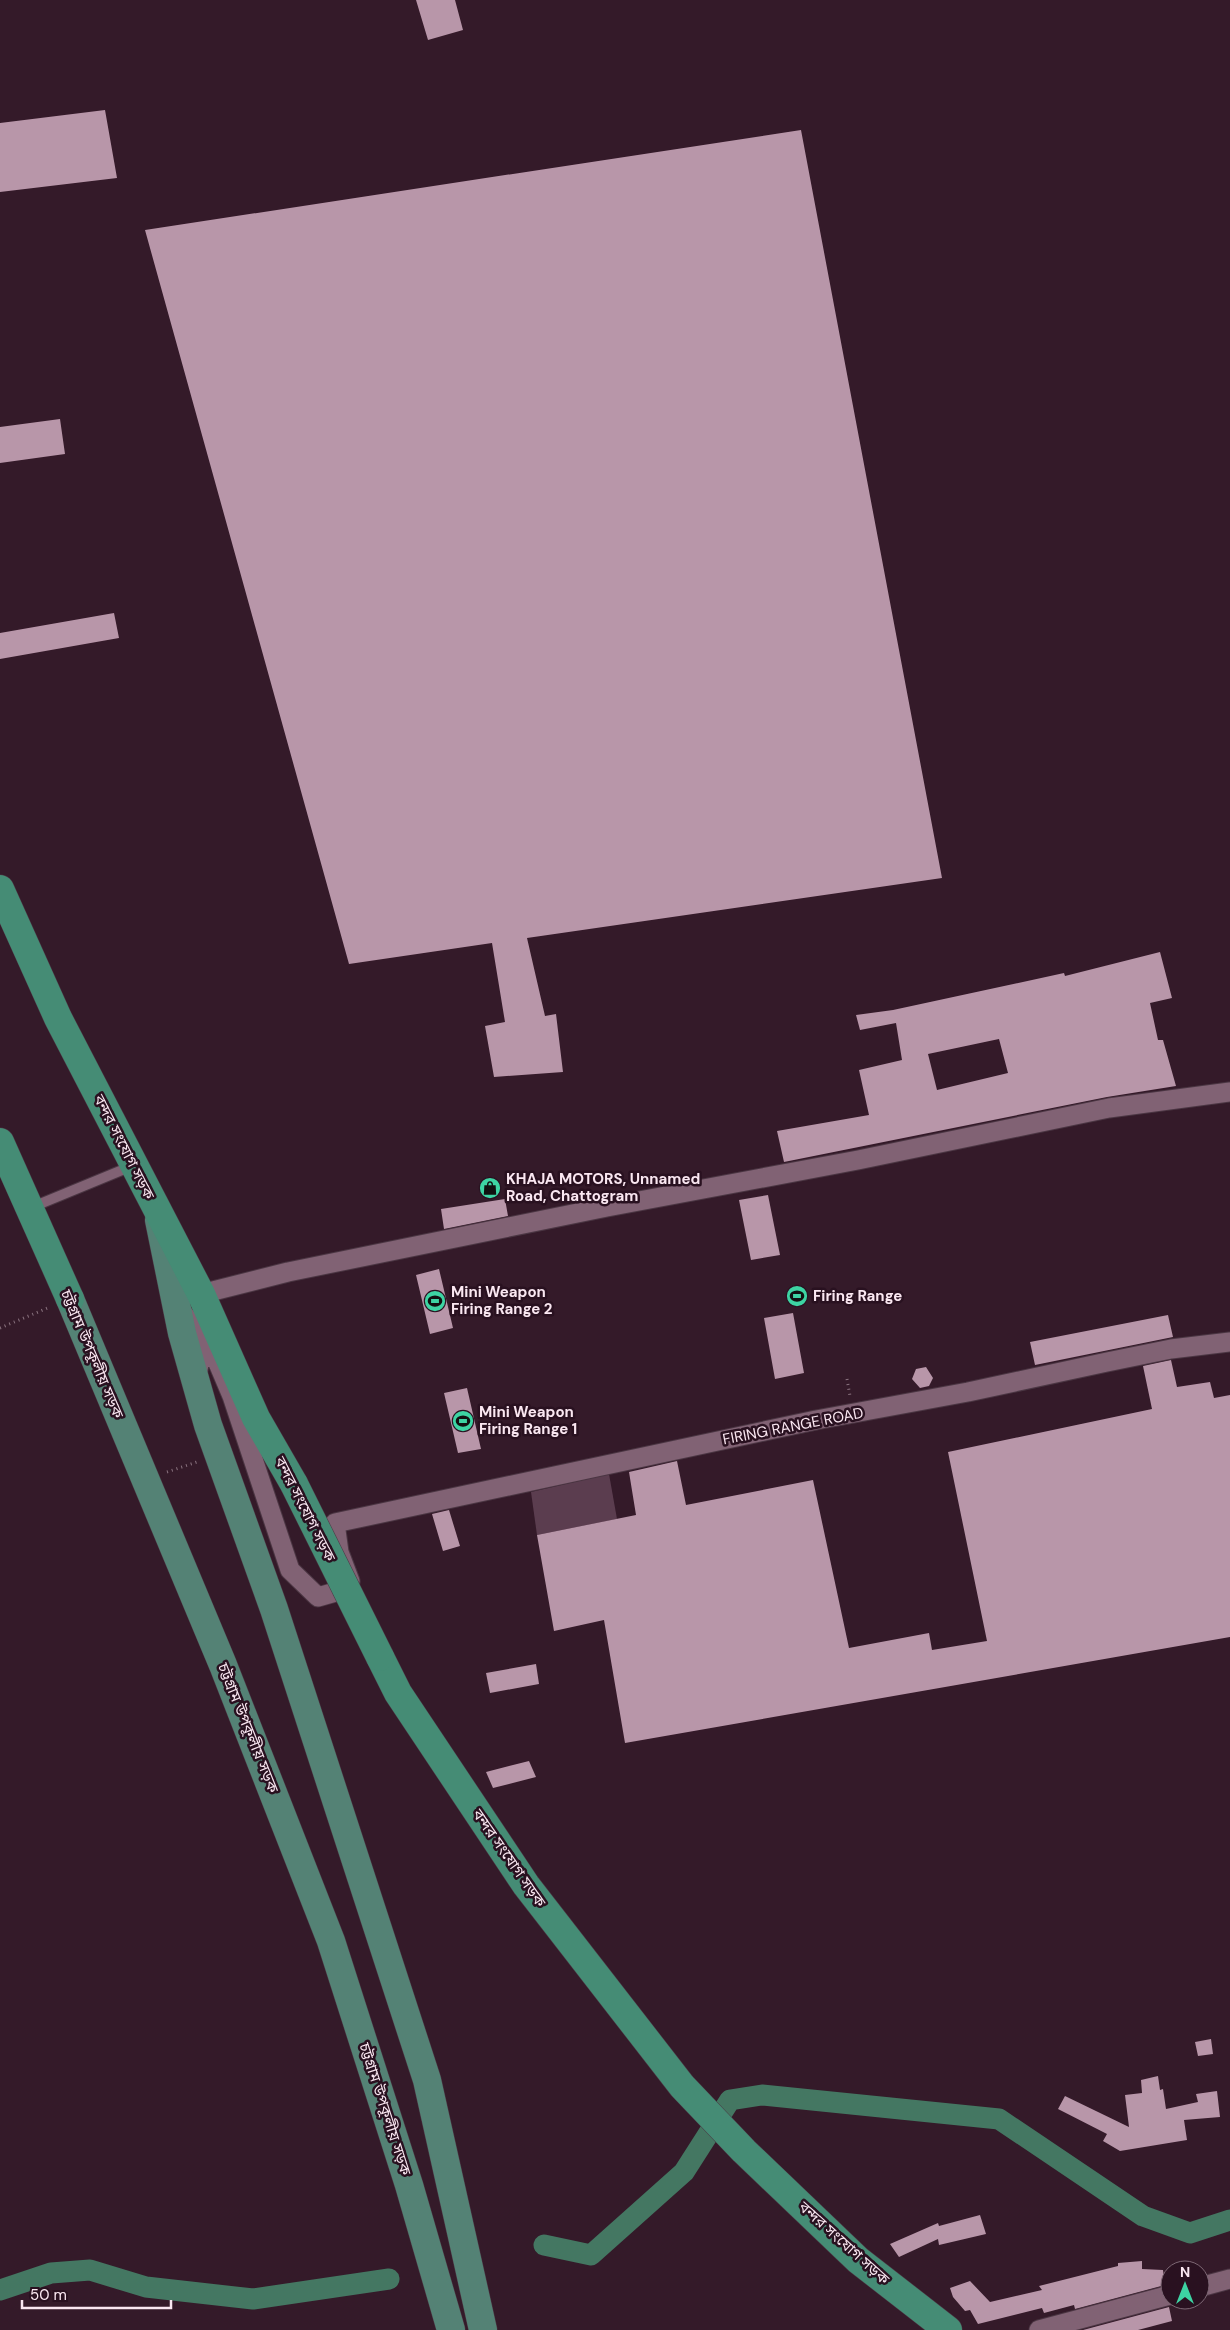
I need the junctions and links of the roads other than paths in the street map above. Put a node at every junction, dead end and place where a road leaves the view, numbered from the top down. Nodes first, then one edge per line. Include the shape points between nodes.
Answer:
1 (0, 889) edge
2 (1230, 1092) edge
3 (0, 1142) edge
4 (134, 1165) junction
5 (29, 1208) junction
6 (70, 1299) joint
7 (188, 1299) junction
8 (1230, 1342) edge
9 (215, 1356) junction
10 (196, 1380) junction
11 (1230, 2279) edge
12 (1210, 2284) edge
13 (1160, 2298) edge
14 (451, 2330) edge
15 (483, 2330) edge
16 (948, 2330) edge
17 (1039, 2330) edge

1 - 4 highway, বন্দর সংযোগ সড়ক via 58,1018
2 - 7 street via 1109,1108 607,1207 288,1272
3 - 5 highway, চট্টগ্রাম উপকূলীয় সড়ক
4 - 5 lane
4 - 7 highway, বন্দর সংযোগ সড়ক via 157,1209
5 - 6 highway, চট্টগ্রাম উপকূলীয় সড়ক
6 - 14 main road, চট্টগ্রাম উপকূলীয় সড়ক via 223,1665 332,1941
7 - 9 street
7 - 10 main road
7 - 16 highway, বন্দর সংযোগ সড়ক, bridge via 294,1484 398,1693 526,1885 682,2086 744,2151 858,2260
8 - 9 street, FIRING RANGE ROAD via 1171,1349 816,1420 335,1522 339,1552 350,1581 339,1591 318,1597 290,1570 238,1413
9 - 10 street via 200,1359
10 - 15 main road via 427,2080
11 - 12 street
13 - 17 street

